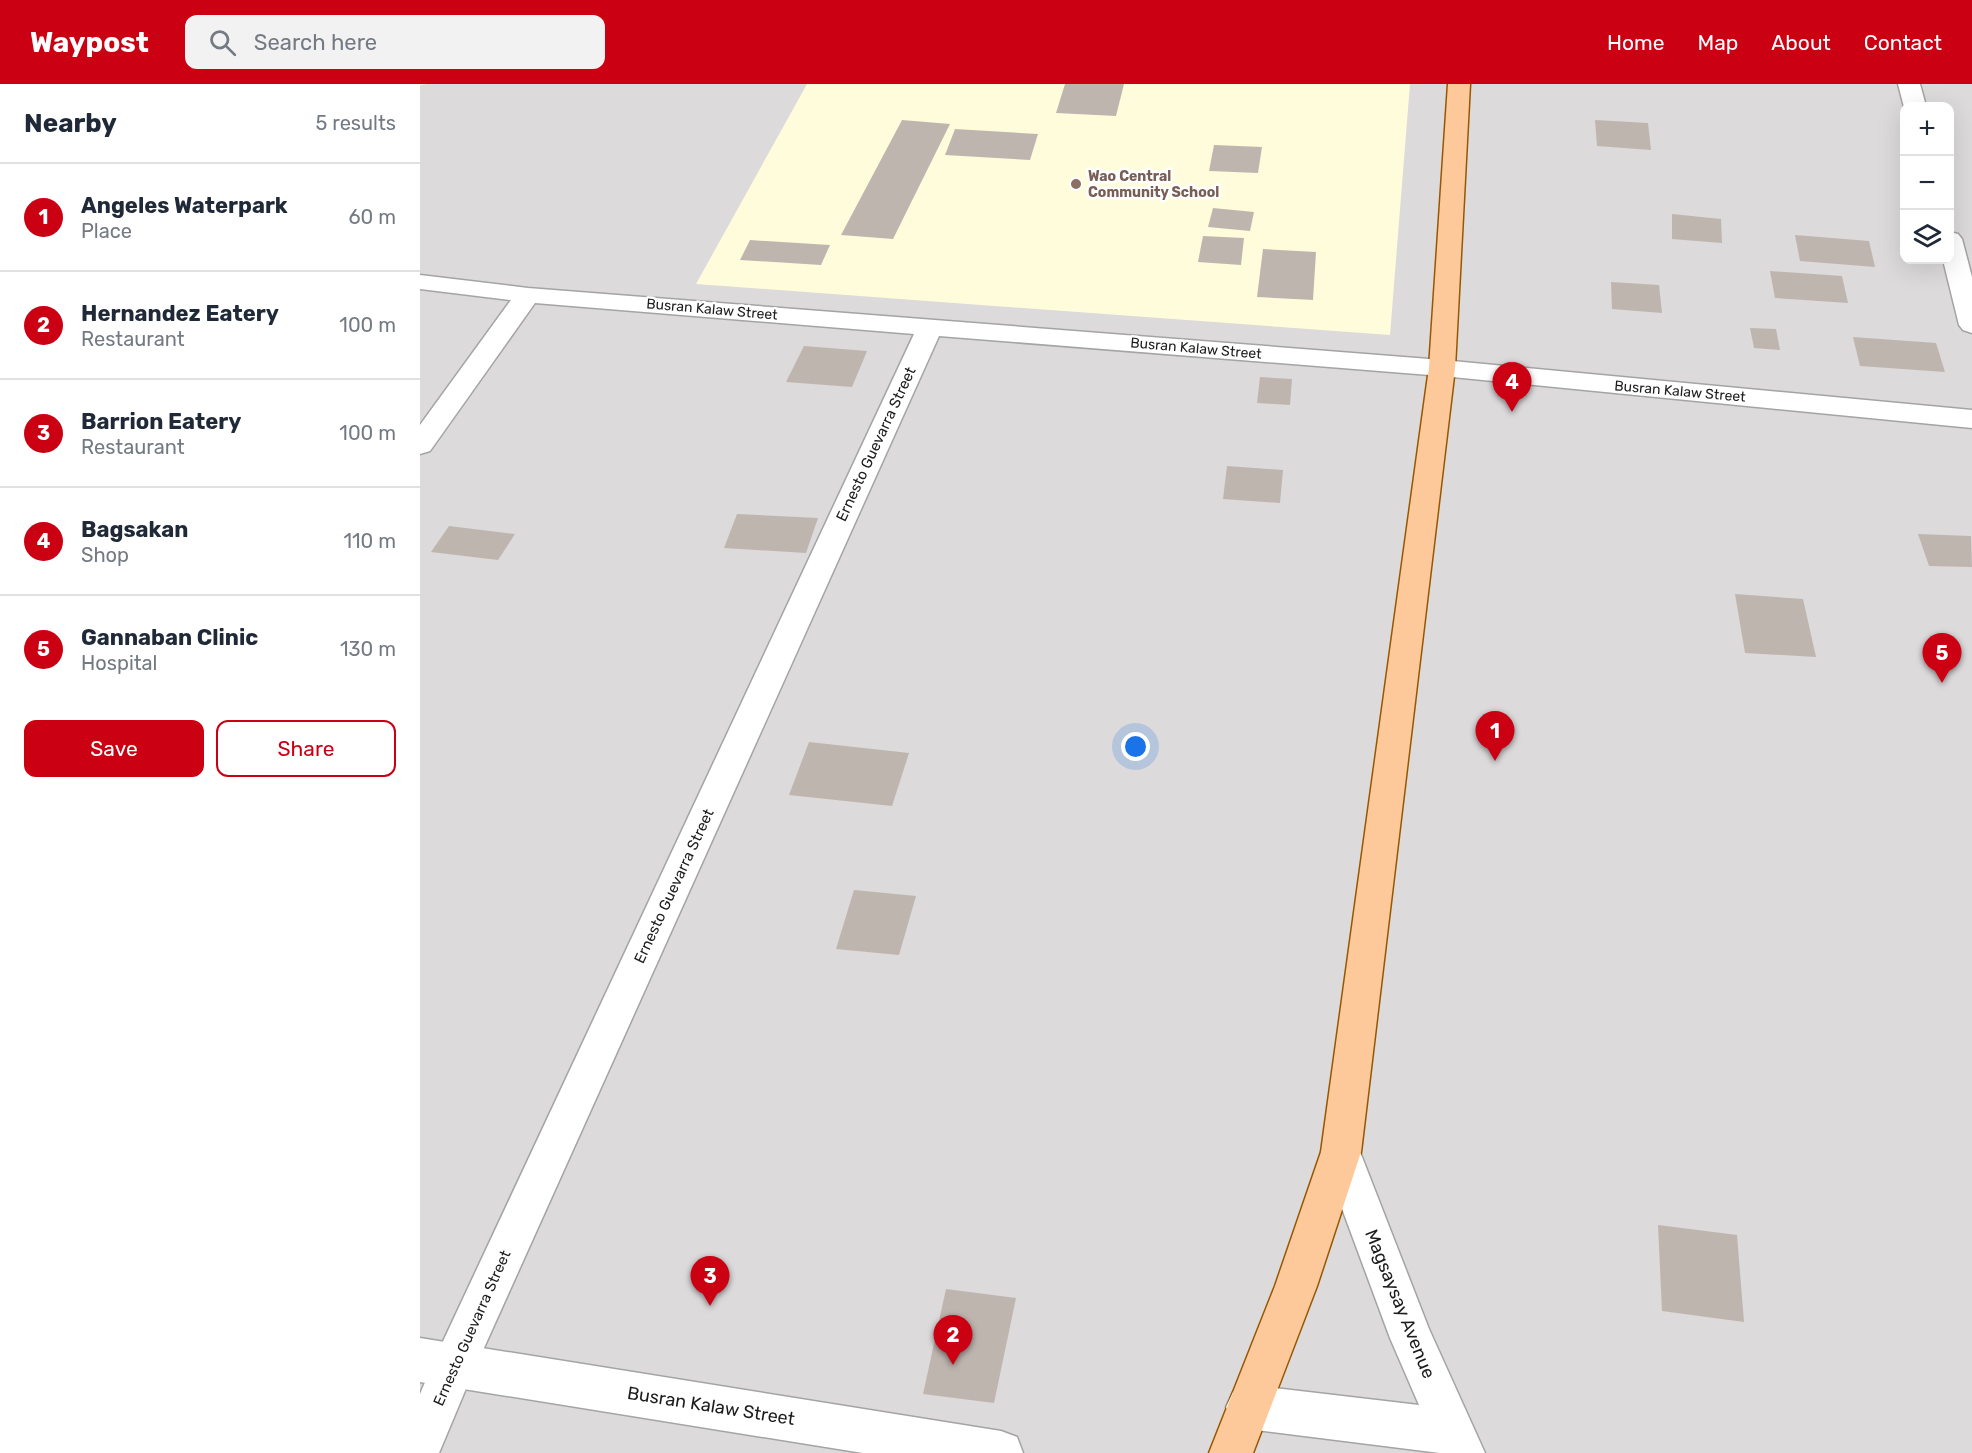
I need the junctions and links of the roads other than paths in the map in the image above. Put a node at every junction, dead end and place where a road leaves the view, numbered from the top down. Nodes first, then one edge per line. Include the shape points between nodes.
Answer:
1 (1459, 84) edge
2 (1909, 84) edge
3 (1914, 102) edge
4 (1954, 255) edge
5 (420, 282) edge
6 (528, 295) junction
7 (1972, 325) edge
8 (930, 327) junction
9 (1442, 368) junction
10 (1972, 419) edge
11 (420, 445) edge
12 (1341, 1152) junction
13 (437, 1363) edge
14 (1248, 1407) junction
15 (1458, 1442) edge
16 (420, 1446) edge
17 (1001, 1453) edge
18 (1231, 1453) edge

1 - 9 main road
2 - 3 street
4 - 7 street
5 - 6 street, Busran Kalaw Street
6 - 8 street, Busran Kalaw Street
6 - 11 street
8 - 9 street, Busran Kalaw Street
8 - 13 street, Ernesto Guevarra Street
9 - 10 street, Busran Kalaw Street
9 - 12 main road
12 - 14 main road via 1296,1286
12 - 15 street, Magsaysay Avenue via 1411,1338
13 - 16 street, Ernesto Guevarra Street
13 - 17 street, Busran Kalaw Street
14 - 15 street
14 - 18 main road

